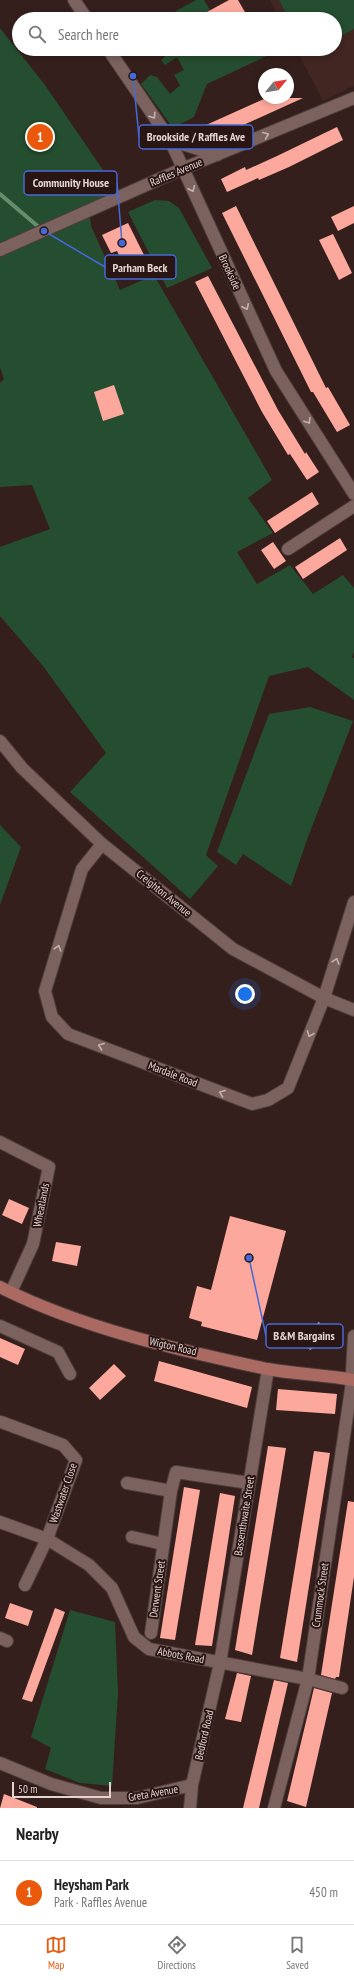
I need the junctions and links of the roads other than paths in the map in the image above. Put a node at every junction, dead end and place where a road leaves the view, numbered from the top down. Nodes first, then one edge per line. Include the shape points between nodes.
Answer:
1 (74, 0) edge
2 (82, 12) edge
3 (113, 56) edge
4 (354, 98) edge
5 (170, 140) junction
6 (217, 155) junction
7 (182, 169) junction
8 (0, 250) edge
9 (354, 494) edge
10 (354, 506) edge
11 (288, 549) dead end
12 (0, 741) edge
13 (102, 844) junction
14 (354, 902) edge
15 (324, 998) junction
16 (354, 1010) edge
17 (0, 1142) edge
18 (5, 1290) edge
19 (0, 1326) edge
20 (354, 1336) edge
21 (268, 1369) junction
22 (70, 1374) dead end
23 (353, 1380) edge
24 (1, 1422) dead end
25 (127, 1483) dead end
26 (249, 1483) junction
27 (170, 1491) junction
28 (0, 1522) edge
29 (132, 1537) dead end
30 (47, 1539) junction
31 (163, 1544) junction
32 (25, 1585) dead end
33 (151, 1633) dead end
34 (220, 1663) junction
35 (308, 1679) junction
36 (342, 1688) dead end
37 (0, 1763) edge
38 (192, 1785) junction
39 (190, 1808) edge
40 (274, 1808) edge

1 - 2 street
3 -> 5 street, Brookside
6 -> 4 street, Raffles Avenue
5 - 6 street
5 - 7 street, Brookside
6 - 7 street, Raffles Avenue
7 - 8 street, Raffles Avenue
7 -> 9 street, Brookside via 276,371
10 - 11 street
12 - 13 street, Creighton Avenue via 22,768
13 - 15 street, Creighton Avenue via 233,949
15 -> 13 street, Mardale Road via 288,1088 268,1100 252,1104 68,1034 52,1017 45,991 82,869
15 -> 14 street, Mardale Road
15 - 16 street, Creighton Avenue
17 - 18 street, Wheatlands via 49,1167 34,1244
18 - 21 main road, Wigton Road via 81,1321
19 - 22 street via 58,1352
20 - 23 street, Crummock Street
21 - 23 main road, Wigton Road
21 - 26 street, Bassenthwaite Street
23 - 35 street, Crummock Street
24 - 30 street, Wastwater Close via 63,1445 76,1460
25 - 27 street
26 - 27 street, Derwent Street via 176,1472
26 - 34 street, Bassenthwaite Street
27 - 31 street, Derwent Street
28 - 30 street, Abbots Road
29 - 31 street
30 - 32 street
30 - 34 street, Abbots Road via 89,1565 112,1588 134,1637 149,1649
31 - 33 street, Derwent Street
34 - 35 street, Abbots Road
34 - 38 street, Bedford Road
35 - 36 street, Abbots Road
35 - 40 street, Crummock Street
37 - 38 street, Greta Avenue via 51,1784 101,1798 137,1798
38 - 39 street, Bedford Road

